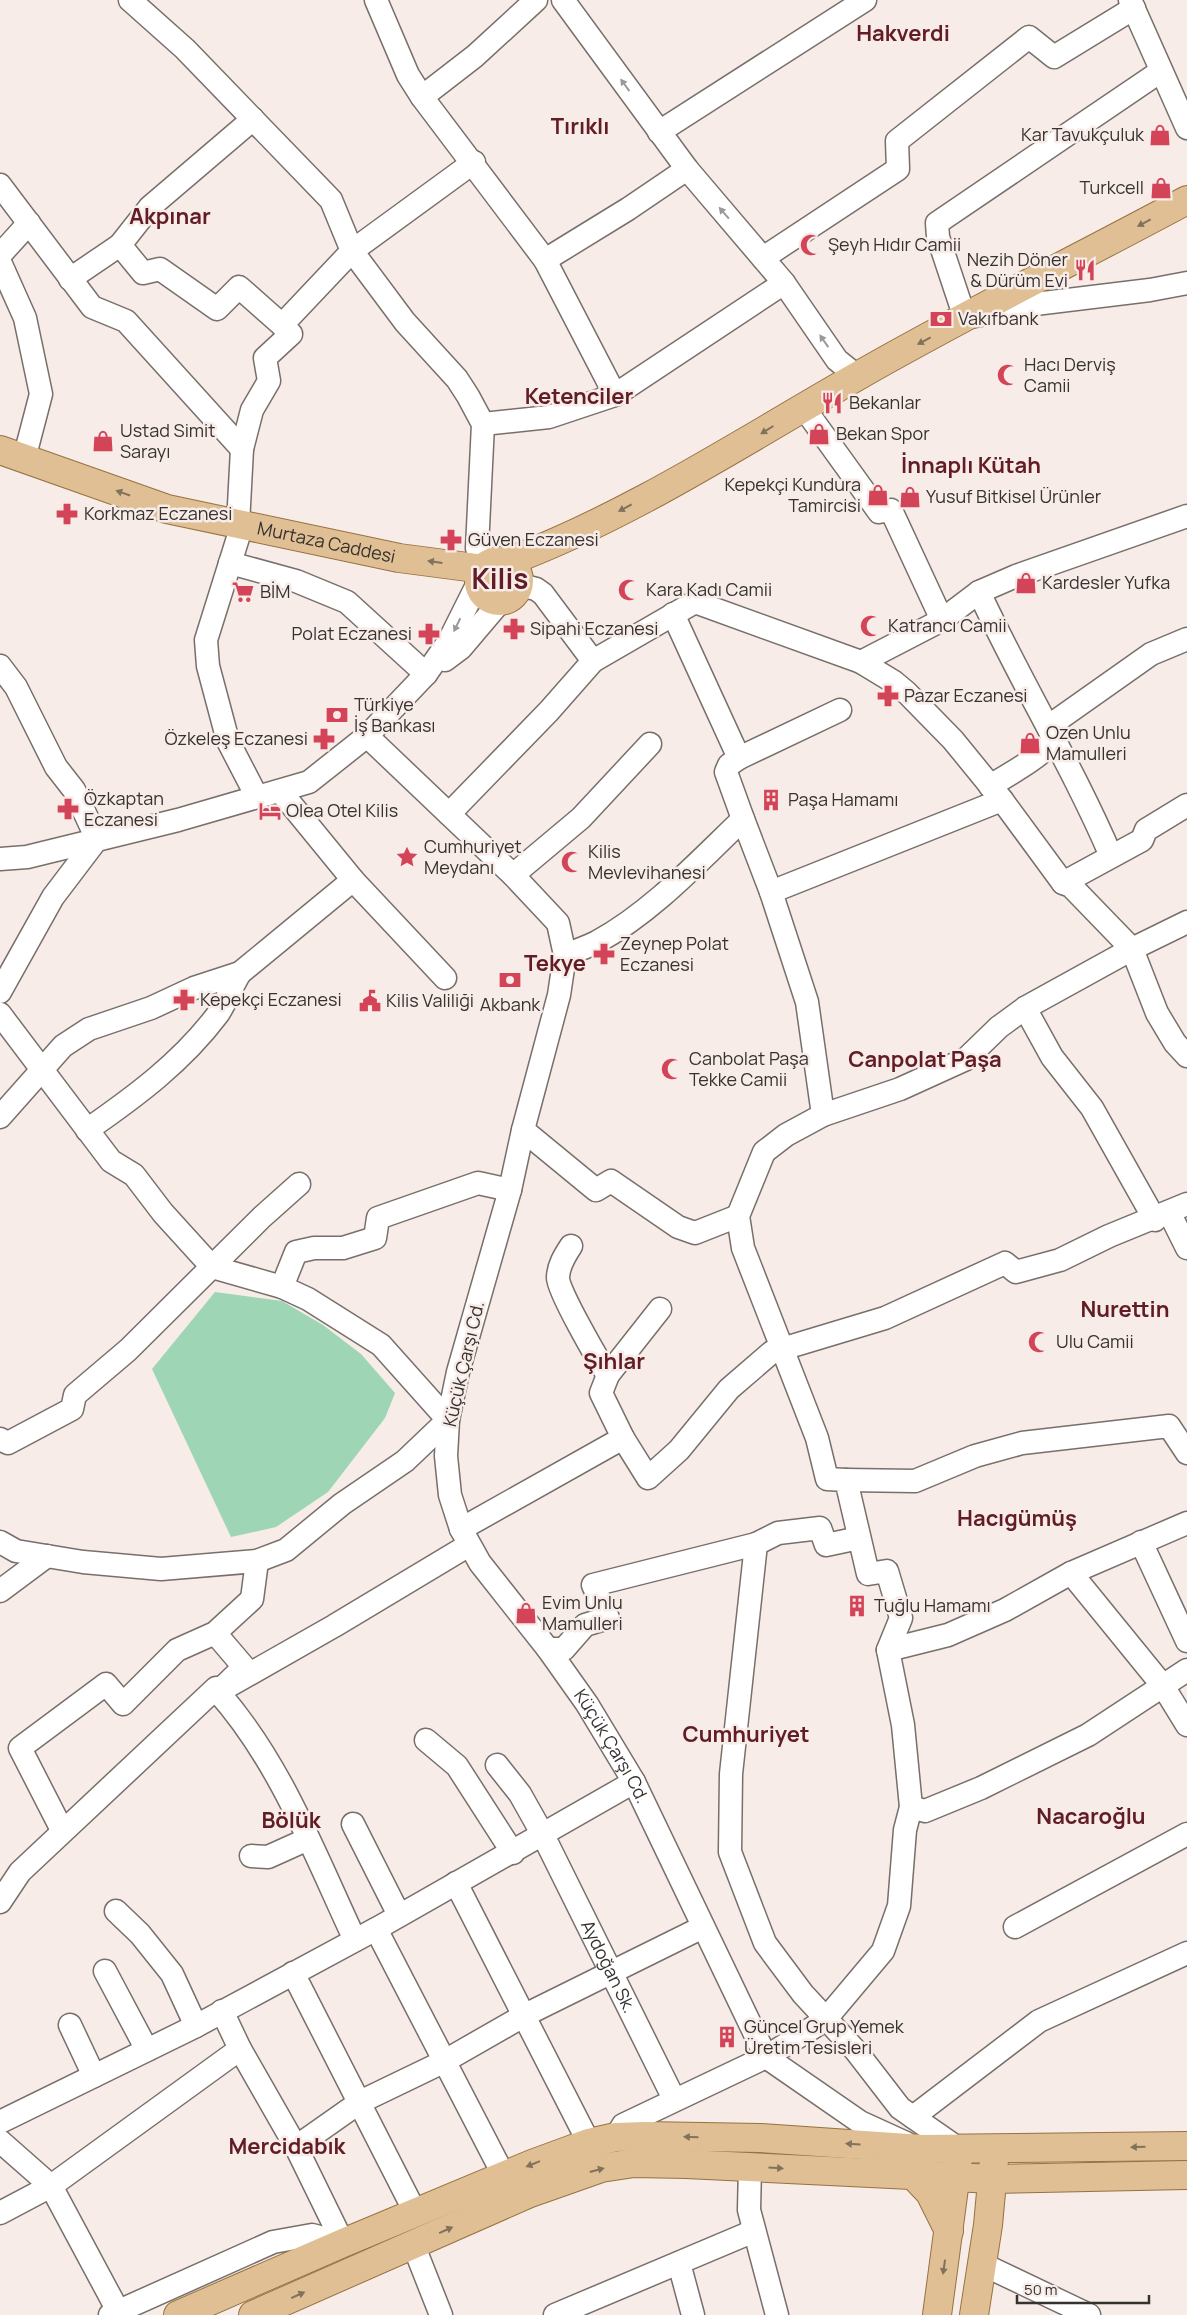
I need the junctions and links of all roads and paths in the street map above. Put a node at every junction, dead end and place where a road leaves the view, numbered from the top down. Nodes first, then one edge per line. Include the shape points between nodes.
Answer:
1 (130, 0) edge
2 (376, 0) edge
3 (536, 0) edge
4 (563, 0) edge
5 (865, 0) edge
6 (1132, 4) edge
7 (1161, 71) junction
8 (422, 97) junction
9 (253, 119) junction
10 (1187, 128) edge
11 (658, 132) junction
12 (474, 162) junction
13 (687, 169) junction
14 (0, 185) edge
15 (1187, 200) edge
16 (30, 223) junction
17 (120, 245) junction
18 (352, 251) junction
19 (0, 255) edge
20 (763, 258) junction
21 (545, 260) junction
22 (0, 262) edge
23 (70, 279) junction
24 (784, 283) junction
25 (1187, 283) edge
26 (965, 318) junction
27 (282, 325) junction
28 (857, 376) junction
29 (615, 395) junction
30 (804, 408) junction
31 (483, 424) junction
32 (242, 449) junction
33 (12, 455) edge
34 (1187, 516) edge
35 (240, 524) junction
36 (230, 562) junction
37 (498, 580) junction
38 (979, 592) junction
39 (673, 614) junction
40 (942, 620) junction
41 (1187, 639) edge
42 (593, 661) junction
43 (861, 662) junction
44 (0, 666) edge
45 (426, 674) junction
46 (840, 710) dead end
47 (1049, 726) junction
48 (367, 736) junction
49 (650, 744) dead end
50 (739, 758) junction
51 (281, 792) junction
52 (996, 793) junction
53 (256, 795) junction
54 (1187, 805) edge
55 (448, 814) junction
56 (743, 819) junction
57 (97, 839) junction
58 (1111, 856) junction
59 (0, 858) edge
60 (514, 875) junction
61 (353, 880) junction
62 (1063, 883) junction
63 (771, 892) junction
64 (1187, 922) edge
65 (1132, 949) junction
66 (565, 955) junction
67 (240, 973) junction
68 (444, 978) dead end
69 (0, 992) edge
70 (1025, 1008) junction
71 (0, 1014) edge
72 (1183, 1045) edge
73 (40, 1069) junction
74 (823, 1115) junction
75 (0, 1117) edge
76 (87, 1130) junction
77 (523, 1130) junction
78 (298, 1184) dead end
79 (510, 1190) junction
80 (1170, 1212) edge
81 (738, 1216) junction
82 (571, 1246) dead end
83 (1187, 1248) edge
84 (212, 1267) junction
85 (282, 1286) junction
86 (660, 1309) dead end
87 (784, 1350) junction
88 (608, 1375) junction
89 (448, 1420) junction
90 (623, 1438) junction
91 (0, 1439) edge
92 (1187, 1453) edge
93 (846, 1480) junction
94 (1187, 1522) edge
95 (465, 1537) junction
96 (859, 1538) junction
97 (0, 1542) edge
98 (1141, 1542) junction
99 (756, 1544) junction
100 (47, 1556) junction
101 (256, 1561) junction
102 (1071, 1573) junction
103 (0, 1592) edge
104 (216, 1632) junction
105 (1187, 1641) edge
106 (548, 1649) junction
107 (888, 1650) junction
108 (1187, 1670) edge
109 (1164, 1686) junction
110 (218, 1692) junction
111 (1187, 1725) edge
112 (426, 1740) dead end
113 (497, 1765) dead end
114 (634, 1782) junction
115 (911, 1807) junction
116 (354, 1824) dead end
117 (62, 1830) junction
118 (1187, 1834) edge
119 (543, 1835) junction
120 (308, 1839) junction
121 (513, 1853) junction
122 (251, 1856) dead end
123 (456, 1883) junction
124 (0, 1902) edge
125 (116, 1911) dead end
126 (399, 1915) junction
127 (1015, 1926) dead end
128 (703, 1927) junction
129 (376, 1929) junction
130 (355, 1940) junction
131 (1187, 1953) edge
132 (105, 1971) dead end
133 (293, 1973) junction
134 (609, 1973) junction
135 (222, 2012) junction
136 (525, 2015) junction
137 (826, 2020) junction
138 (70, 2025) dead end
139 (196, 2026) junction
140 (240, 2049) junction
141 (147, 2050) junction
142 (766, 2057) junction
143 (443, 2062) junction
144 (94, 2076) junction
145 (674, 2099) junction
146 (360, 2102) junction
147 (913, 2117) junction
148 (0, 2122) edge
149 (616, 2137) junction
150 (0, 2141) edge
151 (589, 2143) junction
152 (1187, 2146) edge
153 (296, 2148) junction
154 (922, 2148) junction
155 (994, 2148) junction
156 (959, 2149) junction
157 (750, 2167) junction
158 (913, 2175) junction
159 (1187, 2175) edge
160 (504, 2176) junction
161 (958, 2176) junction
162 (1029, 2178) junction
163 (993, 2179) junction
164 (51, 2186) junction
165 (415, 2212) junction
166 (0, 2213) edge
167 (988, 2226) junction
168 (754, 2231) junction
169 (949, 2231) junction
170 (343, 2243) junction
171 (413, 2244) junction
172 (679, 2263) junction
173 (982, 2264) junction
174 (114, 2313) edge
175 (178, 2315) edge
176 (253, 2315) edge
177 (441, 2315) edge
178 (555, 2315) edge
179 (693, 2315) edge
180 (776, 2315) edge
181 (937, 2315) edge
182 (974, 2315) edge
183 (1089, 2315) edge

1 - 9 street via 185,49
2 - 8 street via 408,74
3 - 8 street via 475,56
11 -> 4 street
5 - 11 street
6 - 7 street
6 - 20 street via 1054,57 1029,38 897,141 898,169
7 - 10 street
7 - 26 street via 937,223 938,237
8 - 12 street
9 - 17 street via 150,207
9 - 18 street via 331,200
11 - 13 street
12 - 18 street
12 - 21 street
20 -> 13 street
13 - 21 street
14 - 16 street
15 -> 26 main road
16 - 19 street
16 - 23 street
17 - 23 street
17 - 27 street via 143,274 160,269 216,309 239,287
18 - 27 street
18 - 31 street via 405,322 457,379
20 - 24 street
21 - 29 street
22 - 33 street via 25,318 41,394
23 - 32 street via 92,307 126,321
28 -> 24 street via 837,360
24 - 29 street
25 - 26 street via 1035,304
26 -> 28 main road
27 - 32 street via 291,334 265,358 269,381 252,410
28 - 30 main road
29 - 31 street via 549,417
30 -> 37 main road
30 - 40 street via 879,512 892,510
31 - 37 street via 477,548
32 - 35 street
35 -> 33 main road, Murtaza Caddesi via 167,509
34 - 38 street
35 - 36 street
37 -> 35 main road, Murtaza Caddesi
36 - 45 street via 296,581 347,602
36 - 53 street via 206,640 208,666 228,740
37 - 42 street via 536,589 543,594
37 - 45 street
38 - 40 street
38 - 47 street via 1007,652
39 - 42 street
39 - 43 street via 695,602
39 - 50 street
40 - 43 street
41 - 47 street via 1151,654
42 - 55 street
43 - 52 street via 906,692 953,740
44 - 57 street via 16,687 56,767 74,790
45 - 48 street
46 - 50 street
47 - 52 street via 1050,744 1022,766
47 - 58 street
48 - 51 street via 309,782
48 - 55 street, Küçük Çarşı Cd.
49 - 60 street via 581,818
50 - 56 street via 728,765 726,772
51 - 53 street
51 - 61 street
52 - 62 street
52 - 63 street
53 - 57 street via 178,820
54 - 58 street via 1146,830 1142,840
55 - 60 street, Küçük Çarşı Cd.
56 - 63 street
56 - 66 street via 670,888 635,916 597,942
57 - 59 street via 27,857
57 - 69 street via 53,897
58 - 62 street
60 - 66 street, Küçük Çarşı Cd. via 558,923
61 - 67 street
61 - 68 street
62 - 65 street via 1071,886
63 - 74 street via 804,989
64 - 65 street
65 - 70 street
65 - 72 street via 1157,1014
66 - 77 street, Küçük Çarşı Cd. via 559,995
67 - 73 street via 89,1029 63,1046
67 - 76 street via 219,1012 180,1058 137,1096
70 - 74 street via 999,1027 966,1059 900,1089
70 - 80 street via 1052,1057
71 - 73 street
73 - 75 street
73 - 76 street
74 - 81 street via 786,1135 764,1152
76 - 84 street via 111,1160 134,1175
77 - 79 street, Küçük Çarşı Cd.
77 - 81 street via 596,1190 611,1181 678,1227 694,1233
78 - 84 street
79 - 85 street via 478,1183 378,1218 375,1238 343,1248 296,1252
79 - 89 street, Küçük Çarşı Cd. via 458,1372
80 - 83 street
80 - 87 street via 1060,1260 1016,1272 1005,1263 885,1318
81 - 87 street via 743,1248
82 - 88 street via 562,1259 557,1279
84 - 85 street
84 - 91 street via 128,1350 75,1395 72,1409 8,1443
85 - 89 street via 382,1345
86 - 88 street
87 - 90 street via 772,1352 729,1389 679,1450 648,1478
87 - 93 street via 817,1438 827,1479
88 - 90 street via 601,1393
89 - 95 street, Küçük Çarşı Cd. via 446,1456 450,1495
89 - 101 street via 404,1461 342,1504 286,1550
90 - 95 street
92 - 93 street via 1169,1426 1022,1443 975,1456 915,1481
93 - 96 street
94 - 98 street
95 - 106 street, Küçük Çarşı Cd. via 480,1563
95 - 110 street via 334,1626
96 - 99 street via 826,1545 820,1528 778,1534
96 - 107 street via 868,1574 887,1571 901,1618
97 - 100 street via 16,1552
98 - 102 street
98 - 105 street
99 - 106 street via 593,1585 608,1618 585,1625 564,1649
99 - 137 street via 731,1774 730,1852 765,1943
100 - 101 street via 161,1569
100 - 103 street
101 - 104 street via 252,1599
102 - 107 street via 1005,1610 948,1635
102 - 109 street
104 - 110 street via 244,1667
104 - 117 street via 177,1650 123,1704 106,1684 20,1748
106 - 114 street, Küçük Çarşı Cd. via 587,1704
107 - 115 street via 903,1725
108 - 109 street
109 - 111 street
109 - 115 street via 1088,1735 981,1788 925,1811
110 - 117 street via 216,1688 112,1788
110 - 120 street via 262,1753
112 - 121 street via 457,1766
113 - 119 street, Aydoğan Sk. via 520,1794
114 - 119 street
114 - 128 street, Küçük Çarşı Cd.
115 - 137 street via 905,1830 898,1906 883,1951
116 - 126 street
117 - 124 street via 20,1872
118 - 127 street
119 - 121 street
119 - 134 street, Aydoğan Sk.
120 - 122 street via 268,1857
120 - 130 street
121 - 123 street
123 - 126 street
123 - 136 street
125 - 139 street via 140,1934 172,1974
126 - 129 street
128 - 134 street
128 - 142 street, Küçük Çarşı Cd.
129 - 130 street
129 - 143 street
130 - 133 street
131 - 147 street via 1039,2021
132 - 141 street
133 - 135 street
133 - 146 street
134 - 136 street
134 - 145 street, Aydoğan Sk.
135 - 139 street
135 - 140 street
136 - 143 street
136 - 151 street
137 - 142 street
137 - 147 street via 856,2051 900,2108
138 - 144 street
139 - 141 street
140 - 153 street
140 - 164 street
141 - 144 street
142 - 145 street
142 - 154 street via 860,2122 886,2136
143 - 146 street
143 - 160 street
144 - 148 street
145 - 149 street via 623,2124
146 - 153 street
146 - 165 street
147 - 156 street
149 - 151 main road
154 -> 149 main road via 760,2138
150 - 164 street
151 -> 160 main road
152 -> 155 main road
153 - 170 street
154 - 156 main road
155 - 156 main road
155 - 163 main road
156 - 161 main road
157 -> 158 main road
157 - 168 street via 749,2210
171 -> 157 main road via 530,2193 602,2168 634,2163
158 - 161 main road
158 - 169 main road via 930,2193
159 - 162 main road
160 - 165 main road
161 - 163 main road
161 - 169 main road
162 - 163 main road
162 - 167 main road
163 - 167 main road
164 - 166 street
164 - 174 street
165 - 170 main road
167 - 173 main road
168 - 172 street
168 - 180 street
169 -> 181 main road
170 - 174 street via 312,2235 273,2242
170 - 175 main road
176 -> 171 main road
171 - 177 street
172 - 178 street
172 - 179 street
173 - 182 main road
173 - 183 street

